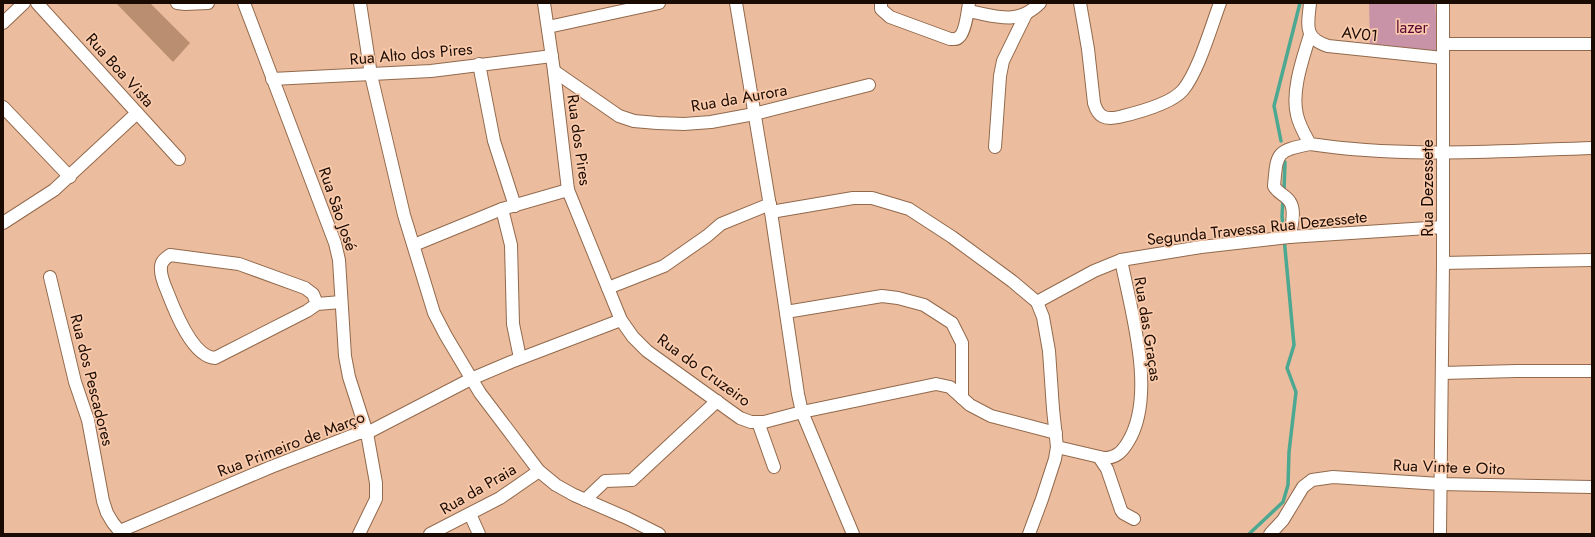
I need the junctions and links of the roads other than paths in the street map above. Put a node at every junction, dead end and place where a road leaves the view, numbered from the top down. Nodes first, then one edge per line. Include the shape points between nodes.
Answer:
1 (24, 3) edge
2 (37, 3) edge
3 (178, 3) edge
4 (208, 3) edge
5 (244, 3) edge
6 (360, 3) edge
7 (544, 3) edge
8 (659, 3) edge
9 (736, 3) edge
10 (881, 3) edge
11 (1040, 3) edge
12 (1080, 3) edge
13 (1220, 3) edge
14 (1310, 3) edge
15 (1443, 3) edge
16 (968, 7) edge
17 (1026, 14) junction
18 (3, 23) edge
19 (548, 27) junction
20 (1310, 35) junction
21 (1443, 44) junction
22 (1592, 44) edge
23 (552, 56) junction
24 (1443, 58) junction
25 (478, 64) junction
26 (554, 71) junction
27 (371, 75) junction
28 (272, 79) junction
29 (870, 85) dead end
30 (3, 107) edge
31 (137, 113) junction
32 (754, 114) junction
33 (1310, 144) junction
34 (995, 147) dead end
35 (1592, 148) edge
36 (1443, 152) junction
37 (180, 159) dead end
38 (70, 177) junction
39 (568, 190) junction
40 (515, 206) junction
41 (771, 208) junction
42 (502, 209) junction
43 (3, 223) edge
44 (1443, 227) junction
45 (1290, 237) junction
46 (414, 245) junction
47 (1121, 260) junction
48 (1592, 260) edge
49 (1443, 263) junction
50 (50, 277) dead end
51 (608, 288) junction
52 (341, 302) junction
53 (1037, 302) junction
54 (317, 304) junction
55 (786, 312) junction
56 (621, 320) junction
57 (520, 358) junction
58 (1592, 371) edge
59 (1442, 373) junction
60 (471, 379) junction
61 (962, 398) junction
62 (717, 401) junction
63 (802, 412) junction
64 (758, 422) junction
65 (367, 433) junction
66 (1056, 433) junction
67 (1056, 447) junction
68 (1099, 457) junction
69 (774, 467) dead end
70 (539, 471) junction
71 (1440, 484) junction
72 (1592, 487) edge
73 (585, 500) junction
74 (470, 514) junction
75 (1134, 519) dead end
76 (121, 533) edge
77 (362, 533) edge
78 (430, 534) edge
79 (479, 534) edge
80 (659, 534) edge
81 (853, 534) edge
82 (1029, 534) edge
83 (1270, 534) edge
84 (1440, 534) edge

1 - 18 street
2 - 31 street, Rua Boa Vista
3 - 4 street
5 - 28 street, Rua São José
6 - 27 street
7 - 19 street, Rua dos Pires
8 - 19 street
9 - 32 street
10 - 16 street via 881,9 890,17 950,39 960,37
11 - 17 street
12 - 13 street via 1094,103 1096,111 1109,119 1170,100 1182,90 1201,54
14 - 20 street
15 - 21 street, Rua Dezessete
16 - 17 street via 1007,18
17 - 34 street via 1003,61
19 - 23 street, Rua dos Pires
20 - 24 street, AV01 via 1317,43 1328,46
20 - 33 street via 1296,100 1302,131
21 - 22 street
21 - 24 street, Rua Dezessete
23 - 25 street, Rua Alto dos Pires
23 - 26 street, Rua dos Pires
24 - 36 street, Rua Dezessete
25 - 27 street, Rua Alto dos Pires via 431,71
25 - 40 street via 494,141
26 - 32 street, Rua da Aurora via 619,116 634,121 684,124
26 - 39 street, Rua dos Pires
27 - 28 street, Rua Alto dos Pires
27 - 46 street via 404,215
28 - 52 street, Rua São José via 335,243 339,260
29 - 32 street, Rua da Aurora
30 - 38 street
31 - 37 street, Rua Boa Vista
31 - 38 street
32 - 41 street
33 - 36 street via 1339,148
33 - 45 street via 1286,149 1278,158 1276,166 1274,186 1290,202 1292,208
35 - 36 street
36 - 44 street, Rua Dezessete
38 - 43 street
39 - 40 street
39 - 51 street, Rua dos Pires
40 - 42 street
41 - 51 street via 721,224 664,266
41 - 53 street via 872,198 909,209 958,241
41 - 55 street
42 - 46 street
42 - 57 street via 511,245 513,324
44 - 45 street, Segunda Travessa Rua Dezessete
44 - 49 street, Rua Dezessete
45 - 47 street, Segunda Travessa Rua Dezessete via 1201,247
46 - 60 street via 434,313
47 - 53 street, Segunda Travessa Rua Dezessete via 1094,271
47 - 68 street, Rua das Graças via 1142,374 1141,396 1134,429 1123,450 1111,458
48 - 49 street
49 - 59 street, Rua Dezessete
50 - 76 street, Rua dos Pescadores via 75,382 88,420 103,501 107,513
51 - 56 street, Rua dos Pires
52 - 54 street
52 - 65 street, Rua São José via 349,377
53 - 66 street via 1043,317 1049,351
54 - 54 street via 305,288 240,264 170,255 161,267 174,310 185,332 209,358 215,358
55 - 61 street via 882,296 924,305 952,323 962,343
55 - 63 street
56 - 57 street, Rua Primeiro de Março
56 - 62 street, Rua do Cruzeiro via 647,351
57 - 60 street, Rua Primeiro de Março
58 - 59 street
59 - 71 street, Rua Dezessete
60 - 65 street, Rua Primeiro de Março
60 - 70 street
61 - 63 street, Rua do Cruzeiro via 950,387 936,384
61 - 66 street, Rua do Cruzeiro via 979,411 991,416
62 - 64 street, Rua do Cruzeiro via 740,418
62 - 73 street via 632,480 605,481
63 - 64 street, Rua do Cruzeiro
63 - 81 street
64 - 69 street
65 - 76 street, Rua Primeiro de Março via 359,433 277,464
65 - 77 street, Rua São José via 376,483 376,499
66 - 67 street
67 - 68 street, Rua das Graças
67 - 82 street
68 - 75 street via 1107,469 1121,510
70 - 73 street via 556,485
70 - 74 street, Rua da Praia via 512,491
71 - 72 street, Rua Vinte e Oito
71 - 83 street, Rua Vinte e Oito via 1332,477 1312,480 1303,486 1283,520
71 - 84 street, Rua Dezessete
73 - 80 street
74 - 78 street, Rua da Praia
74 - 79 street

